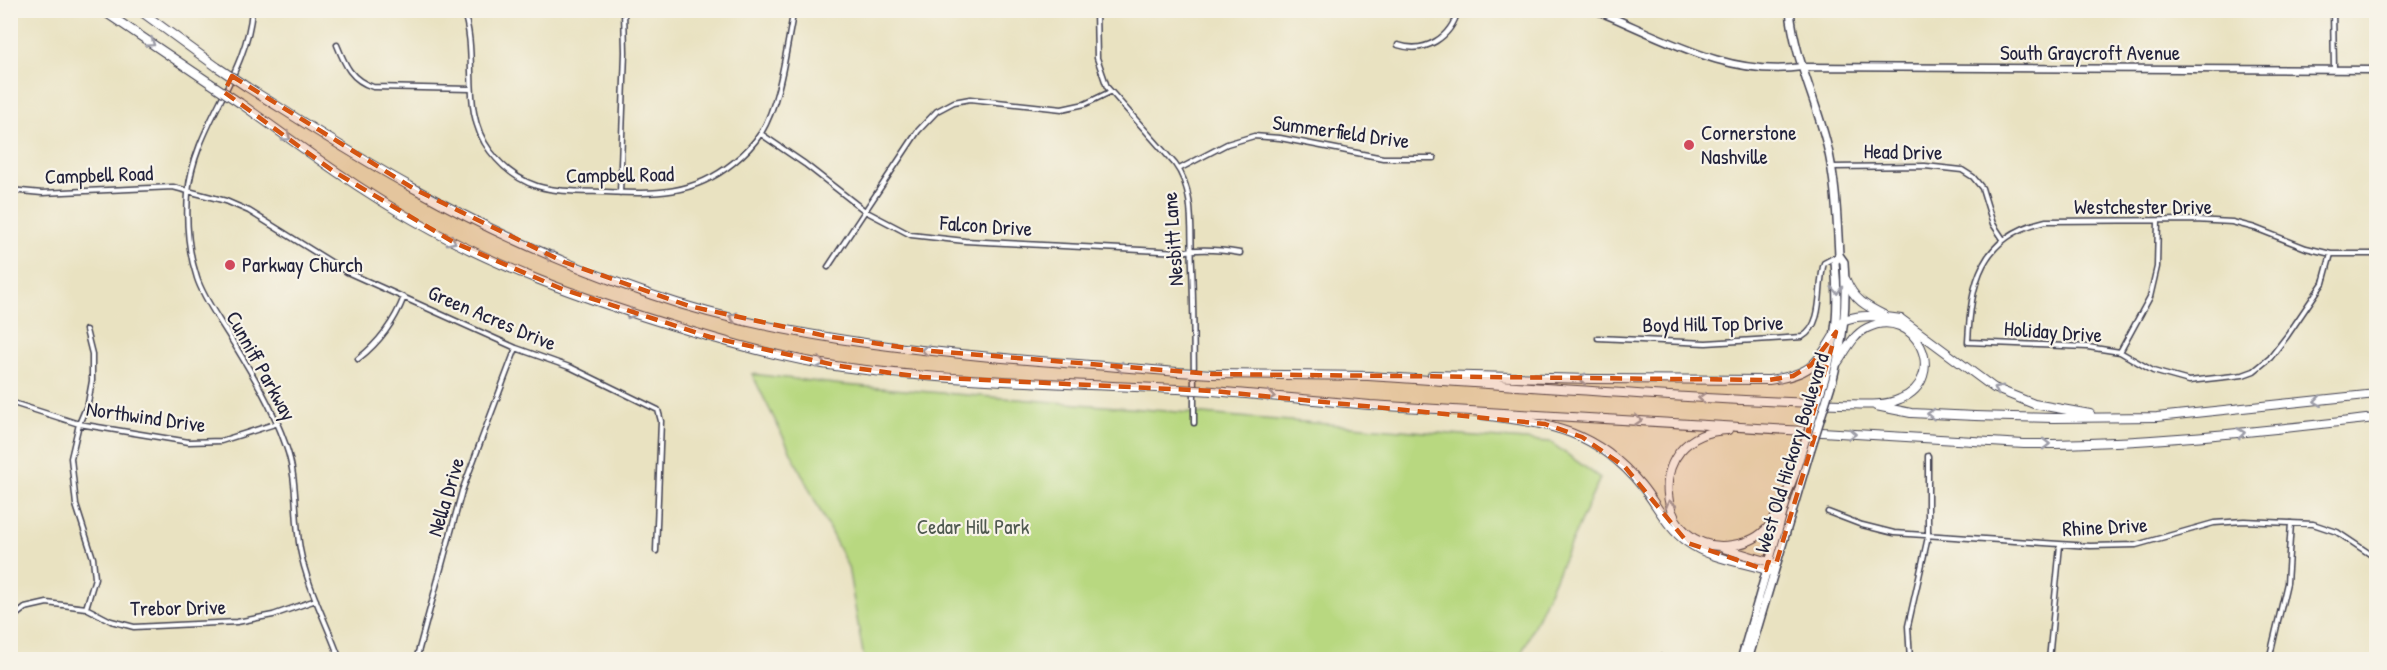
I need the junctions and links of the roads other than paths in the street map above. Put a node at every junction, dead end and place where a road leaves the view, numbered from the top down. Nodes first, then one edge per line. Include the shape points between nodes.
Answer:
1 (102, 10) edge
2 (139, 10) edge
3 (252, 10) edge
4 (463, 10) edge
5 (624, 10) edge
6 (794, 10) edge
7 (1096, 10) edge
8 (1458, 10) edge
9 (1595, 10) edge
10 (1790, 10) edge
11 (2333, 10) edge
12 (337, 45) dead end
13 (1398, 45) dead end
14 (1803, 67) junction
15 (2334, 70) junction
16 (2376, 70) edge
17 (471, 89) junction
18 (1110, 92) junction
19 (761, 134) junction
20 (1434, 158) dead end
21 (1832, 166) junction
22 (1179, 170) junction
23 (10, 190) edge
24 (188, 191) junction
25 (620, 193) junction
26 (865, 211) junction
27 (2158, 221) junction
28 (2003, 239) junction
29 (1191, 250) junction
30 (1240, 254) dead end
31 (2331, 254) junction
32 (2376, 254) edge
33 (1839, 255) junction
34 (828, 267) dead end
35 (1846, 280) junction
36 (404, 297) junction
37 (1888, 317) junction
38 (1846, 318) junction
39 (1969, 325) joint
40 (1836, 329) junction
41 (86, 330) dead end
42 (1598, 338) dead end
43 (516, 348) junction
44 (2120, 352) junction
45 (358, 359) dead end
46 (1838, 362) junction
47 (1368, 376) junction
48 (1829, 378) junction
49 (2376, 394) edge
50 (10, 402) edge
51 (1865, 405) junction
52 (1433, 408) junction
53 (2116, 417) junction
54 (2376, 418) edge
55 (278, 423) junction
56 (1194, 423) dead end
57 (79, 424) junction
58 (1793, 430) junction
59 (1928, 456) dead end
60 (1804, 458) junction
61 (1795, 472) junction
62 (1828, 512) dead end
63 (2291, 523) junction
64 (1928, 537) junction
65 (1706, 543) junction
66 (2060, 545) junction
67 (656, 551) dead end
68 (2376, 558) edge
69 (1771, 567) junction
70 (316, 600) junction
71 (86, 608) junction
72 (10, 620) edge
73 (340, 660) edge
74 (416, 660) edge
75 (1648, 660) edge
76 (1676, 660) edge
77 (1741, 660) edge
78 (1748, 660) edge
79 (1910, 660) edge
80 (2049, 660) edge
81 (2270, 660) edge

1 -> 52 highway, bridge via 333,171 455,243 562,289 710,338 839,366 922,376 1213,391
47 -> 2 highway, bridge via 1212,374 920,350 759,323 654,296 564,262 399,180 247,87
3 - 24 street, Cunniff Parkway via 247,44 208,123
4 - 17 street, Campbell Road via 471,47
5 - 25 street
6 - 19 street, Campbell Road via 775,96
7 - 18 street, Nesbitt Lane via 1096,58
8 - 13 street via 1450,30 1441,39 1417,48
9 - 14 main road, South Graycroft Avenue via 1714,59 1767,69
10 - 14 main road, West Old Hickory Boulevard
11 - 15 street
12 - 17 street via 345,65 362,83 373,87
14 - 15 main road, South Graycroft Avenue
14 - 21 main road, West Old Hickory Boulevard
15 - 16 main road, South Graycroft Avenue
17 - 25 street, Campbell Road via 477,127 491,152 526,183 548,190
18 - 22 street, Nesbitt Lane
18 - 26 street via 1062,109 975,99 949,104 924,123
19 - 25 street, Campbell Road via 724,171 694,186 664,193
19 - 26 street, Falcon Drive
20 - 22 street, Summerfield Drive via 1383,158 1254,136 1227,144
21 - 28 street, Head Drive via 1962,170 1982,188 1993,224
21 - 33 main road, West Old Hickory Boulevard
22 - 29 street, Nesbitt Lane via 1189,203
23 - 24 street, Campbell Road via 173,187
24 - 36 street, Green Acres Drive via 249,211 347,272
24 - 55 street, Cunniff Parkway via 187,223 197,280 267,397
26 - 29 street, Falcon Drive via 911,235 943,239
26 - 34 street
27 - 28 street, Westchester Drive via 2046,221 2025,226
27 - 31 street, Westchester Drive via 2232,222
27 - 44 street via 2157,267 2150,297
28 - 39 street, Westchester Drive via 1980,267
29 - 30 street, Falcon Drive
29 - 56 street, Nesbitt Lane
31 - 32 street, Westchester Drive
31 - 44 street, Holiday Drive via 2323,282 2308,305 2270,358 2253,371 2189,381 2153,371
33 - 35 main road, West Old Hickory Boulevard
33 -> 40 main road, West Old Hickory Boulevard via 1835,262
33 - 42 street, Boyd Hill Top Drive via 1824,262 1815,322 1802,337 1706,343
35 - 37 highway via 1861,303
35 - 38 main road, West Old Hickory Boulevard
36 - 43 street, Green Acres Drive
36 - 45 street via 384,335
37 - 38 highway
53 -> 37 highway via 2034,404 1994,388 1914,326
38 - 40 highway
38 - 46 main road, West Old Hickory Boulevard
39 - 44 street, Holiday Drive via 1968,342
40 -> 47 highway via 1823,354 1812,365 1793,376 1769,380
40 - 48 main road, West Old Hickory Boulevard
41 - 57 street via 92,354 92,381
43 - 67 street, Green Acres Drive via 572,368 658,410 661,421
43 - 74 street, Nella Drive via 462,491
46 - 48 main road, West Old Hickory Boulevard
46 - 51 highway via 1854,338 1876,325 1904,328 1919,342 1925,364 1915,389 1893,402
51 -> 47 highway
48 - 60 main road, West Old Hickory Boulevard, bridge
49 -> 53 highway via 2192,415
50 - 57 street, Northwind Drive
53 -> 51 highway via 1911,413
52 -> 58 highway
52 - 69 highway via 1545,424 1582,437 1625,466 1688,543 1704,552
58 -> 54 highway via 2093,445 2200,438
55 - 57 street, Northwind Drive via 220,441 189,442
55 - 70 street, Cunniff Parkway via 288,448 300,550
57 - 71 street via 71,458 73,486 95,578
65 -> 58 highway via 1688,533 1670,507 1667,477 1681,449 1695,437 1720,430
59 - 64 street
60 - 61 main road, West Old Hickory Boulevard
60 - 69 main road, West Old Hickory Boulevard
61 - 65 highway via 1782,507 1761,533 1735,545
61 - 69 main road, West Old Hickory Boulevard
62 - 64 street, Rhine Drive via 1862,525
63 - 66 street, Rhine Drive via 2214,523 2136,545
63 - 68 street, Rhine Drive via 2313,524 2337,532
63 - 81 street via 2288,583
64 - 66 street, Rhine Drive
64 - 79 street via 1908,626
65 - 69 highway
66 - 80 street
69 - 77 main road, West Old Hickory Boulevard
69 - 78 main road, West Old Hickory Boulevard
70 - 71 street, Trebor Drive via 237,622 134,627
70 - 73 street, Cunniff Parkway
71 - 72 street, Trebor Drive via 40,603 25,608
75 - 76 street

